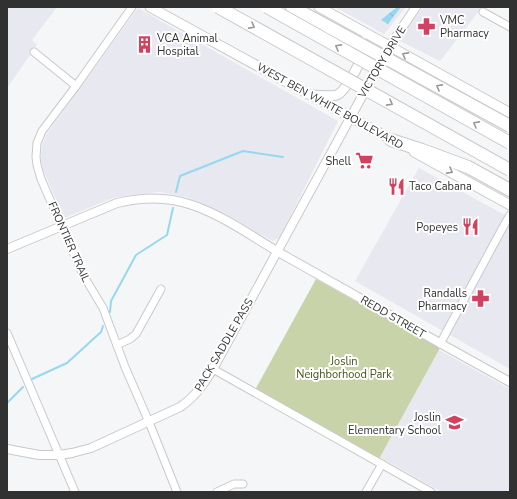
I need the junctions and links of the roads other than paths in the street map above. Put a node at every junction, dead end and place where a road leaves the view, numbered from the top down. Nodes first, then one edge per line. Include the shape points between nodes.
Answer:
1 (132, 7) edge
2 (150, 7) edge
3 (218, 7) edge
4 (267, 7) edge
5 (292, 7) edge
6 (319, 7) edge
7 (416, 7) edge
8 (483, 12) dead end
9 (354, 27) junction
10 (510, 27) edge
11 (390, 46) junction
12 (34, 52) dead end
13 (76, 86) junction
14 (309, 94) junction
15 (510, 114) edge
16 (350, 118) junction
17 (510, 126) edge
18 (391, 140) junction
19 (510, 143) edge
20 (510, 170) edge
21 (510, 190) edge
22 (510, 205) edge
23 (510, 215) edge
24 (61, 226) junction
25 (7, 249) edge
26 (277, 251) junction
27 (161, 289) dead end
28 (7, 333) edge
29 (440, 344) junction
30 (117, 345) junction
31 (213, 369) junction
32 (510, 382) edge
33 (149, 422) junction
34 (7, 449) edge
35 (59, 455) junction
36 (382, 464) junction
37 (243, 484) dead end
38 (75, 492) edge
39 (177, 492) edge
40 (217, 492) edge
41 (366, 492) edge
42 (431, 492) edge

1 - 13 street, FRONTIER TRAIL
2 - 14 main road, WEST BEN WHITE BOULEVARD
3 -> 20 highway, bridge
19 -> 4 highway, bridge
17 -> 5 highway, bridge
6 - 9 main road
7 - 11 street, VICTORY DRIVE
8 - 10 street
9 - 11 main road
9 - 14 main road via 362,38 364,48 343,91 330,96
15 -> 11 main road
11 - 16 street, VICTORY DRIVE
12 - 13 street
13 - 24 street, FRONTIER TRAIL via 45,125 36,150 38,172
14 - 16 main road, WEST BEN WHITE BOULEVARD
16 - 18 main road, WEST BEN WHITE BOULEVARD
16 - 26 street, PACK SADDLE PASS
18 - 21 highway via 468,167
18 -> 22 main road, WEST BEN WHITE BOULEVARD
23 - 29 street
24 - 25 street, REDD STREET
24 - 26 street, REDD STREET via 106,206 122,202 143,198 170,199 208,211
24 - 30 street, FRONTIER TRAIL via 86,282 103,308
26 - 29 street, REDD STREET
26 - 31 street, PACK SADDLE PASS
27 - 30 street via 136,334
28 - 35 street
29 - 32 street, REDD STREET
30 - 33 street, FRONTIER TRAIL
31 - 33 street, PACK SADDLE PASS via 199,391 186,403
31 - 36 street
33 - 35 street, PACK SADDLE PASS via 91,448
33 - 39 street, FRONTIER TRAIL
34 - 35 street, PACK SADDLE PASS via 39,455
35 - 38 street
36 - 41 street
36 - 42 street
37 - 40 street via 234,484

